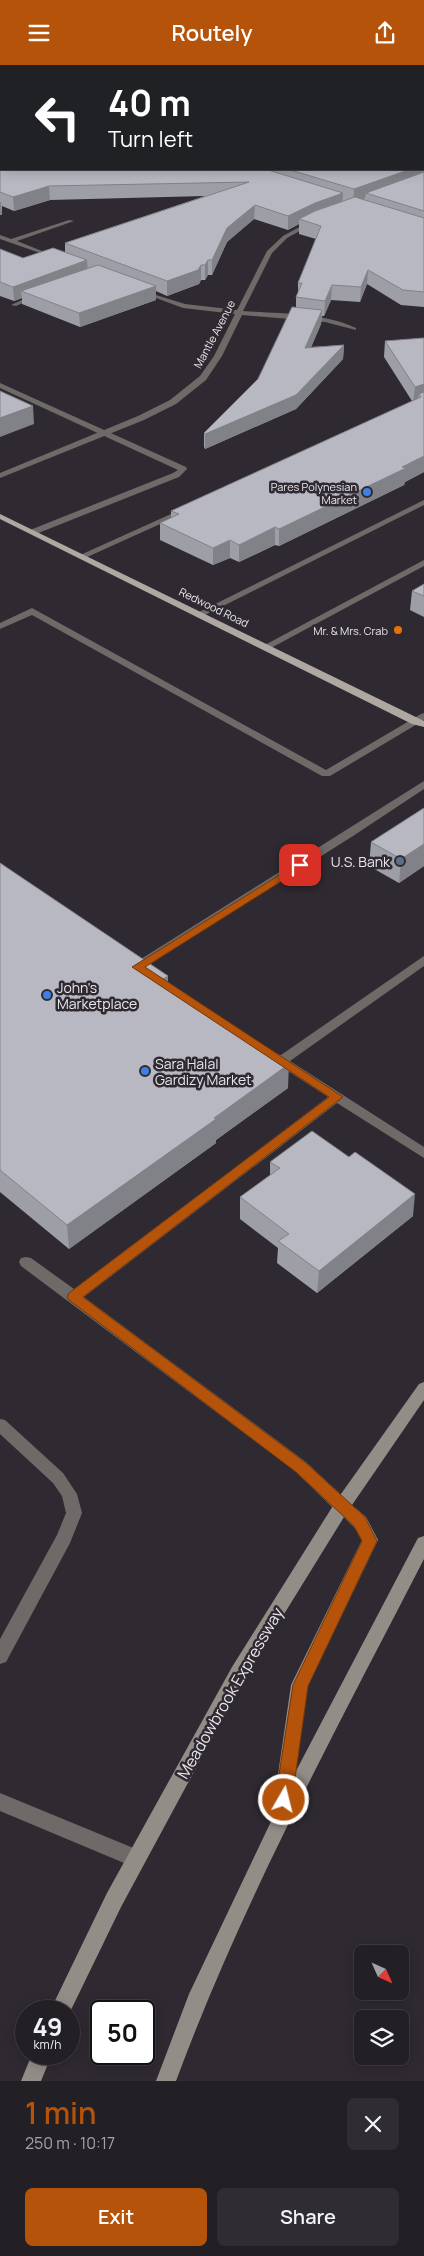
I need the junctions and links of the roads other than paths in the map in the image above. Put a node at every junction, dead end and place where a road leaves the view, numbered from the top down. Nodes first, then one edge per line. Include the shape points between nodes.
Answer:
1 (320, 219) edge
2 (71, 221) dead end
3 (0, 237) edge
4 (11, 241) junction
5 (64, 261) edge
6 (135, 288) edge
7 (42, 294) edge
8 (14, 305) dead end
9 (239, 312) junction
10 (354, 329) dead end
11 (0, 385) edge
12 (105, 433) junction
13 (0, 476) edge
14 (424, 502) edge
15 (189, 509) edge
16 (0, 516) edge
17 (33, 532) junction
18 (82, 556) junction
19 (424, 563) edge
20 (200, 614) junction
21 (0, 626) edge
22 (266, 647) junction
23 (424, 716) edge
24 (420, 723) edge
25 (424, 733) edge
26 (424, 784) edge
27 (424, 959) edge
28 (152, 977) edge
29 (266, 1051) edge
30 (281, 1061) junction
31 (337, 1097) junction
32 (424, 1153) edge
33 (26, 1262) dead end
34 (74, 1297) junction
35 (424, 1388) edge
36 (0, 1425) edge
37 (342, 1506) junction
38 (424, 1543) edge
39 (0, 1657) edge
40 (0, 1802) edge
41 (281, 1819) junction
42 (136, 1859) junction
43 (65, 2000) edge
44 (38, 2065) edge
45 (31, 2081) edge
46 (166, 2081) edge

1 - 9 street, Mantle Avenue via 297,229 269,253
2 - 4 street
3 - 4 street
4 - 5 street
6 - 9 street via 183,306
7 - 8 street
9 - 10 street via 325,320
9 - 12 street, Mantle Avenue via 218,356 203,378 173,402
11 - 12 street
12 - 13 street, Mantle Avenue
12 - 17 street via 183,469 176,475
14 - 20 street
15 - 18 street
16 - 17 main road, Redwood Road
17 - 18 main road, Redwood Road
18 - 20 main road, Redwood Road
19 - 22 street
20 - 22 main road, Redwood Road
21 - 24 street via 32,611 326,775
22 - 24 main road, Redwood Road
23 - 24 street
24 - 25 main road, Redwood Road
26 - 28 street via 349,834 133,964
27 - 30 street
29 - 30 street
30 - 31 street
31 - 32 street
31 - 34 street
33 - 34 street
34 - 37 street via 301,1467
35 - 37 main road, Meadowbrook Expressway
36 - 39 street via 58,1479 69,1494 74,1513 64,1538
37 - 41 main road via 360,1522 370,1541 300,1685
37 - 42 main road, Meadowbrook Expressway via 238,1673
38 - 41 main road
40 - 42 street
41 - 46 main road via 196,2001
42 - 43 main road, Meadowbrook Expressway
44 - 45 main road

